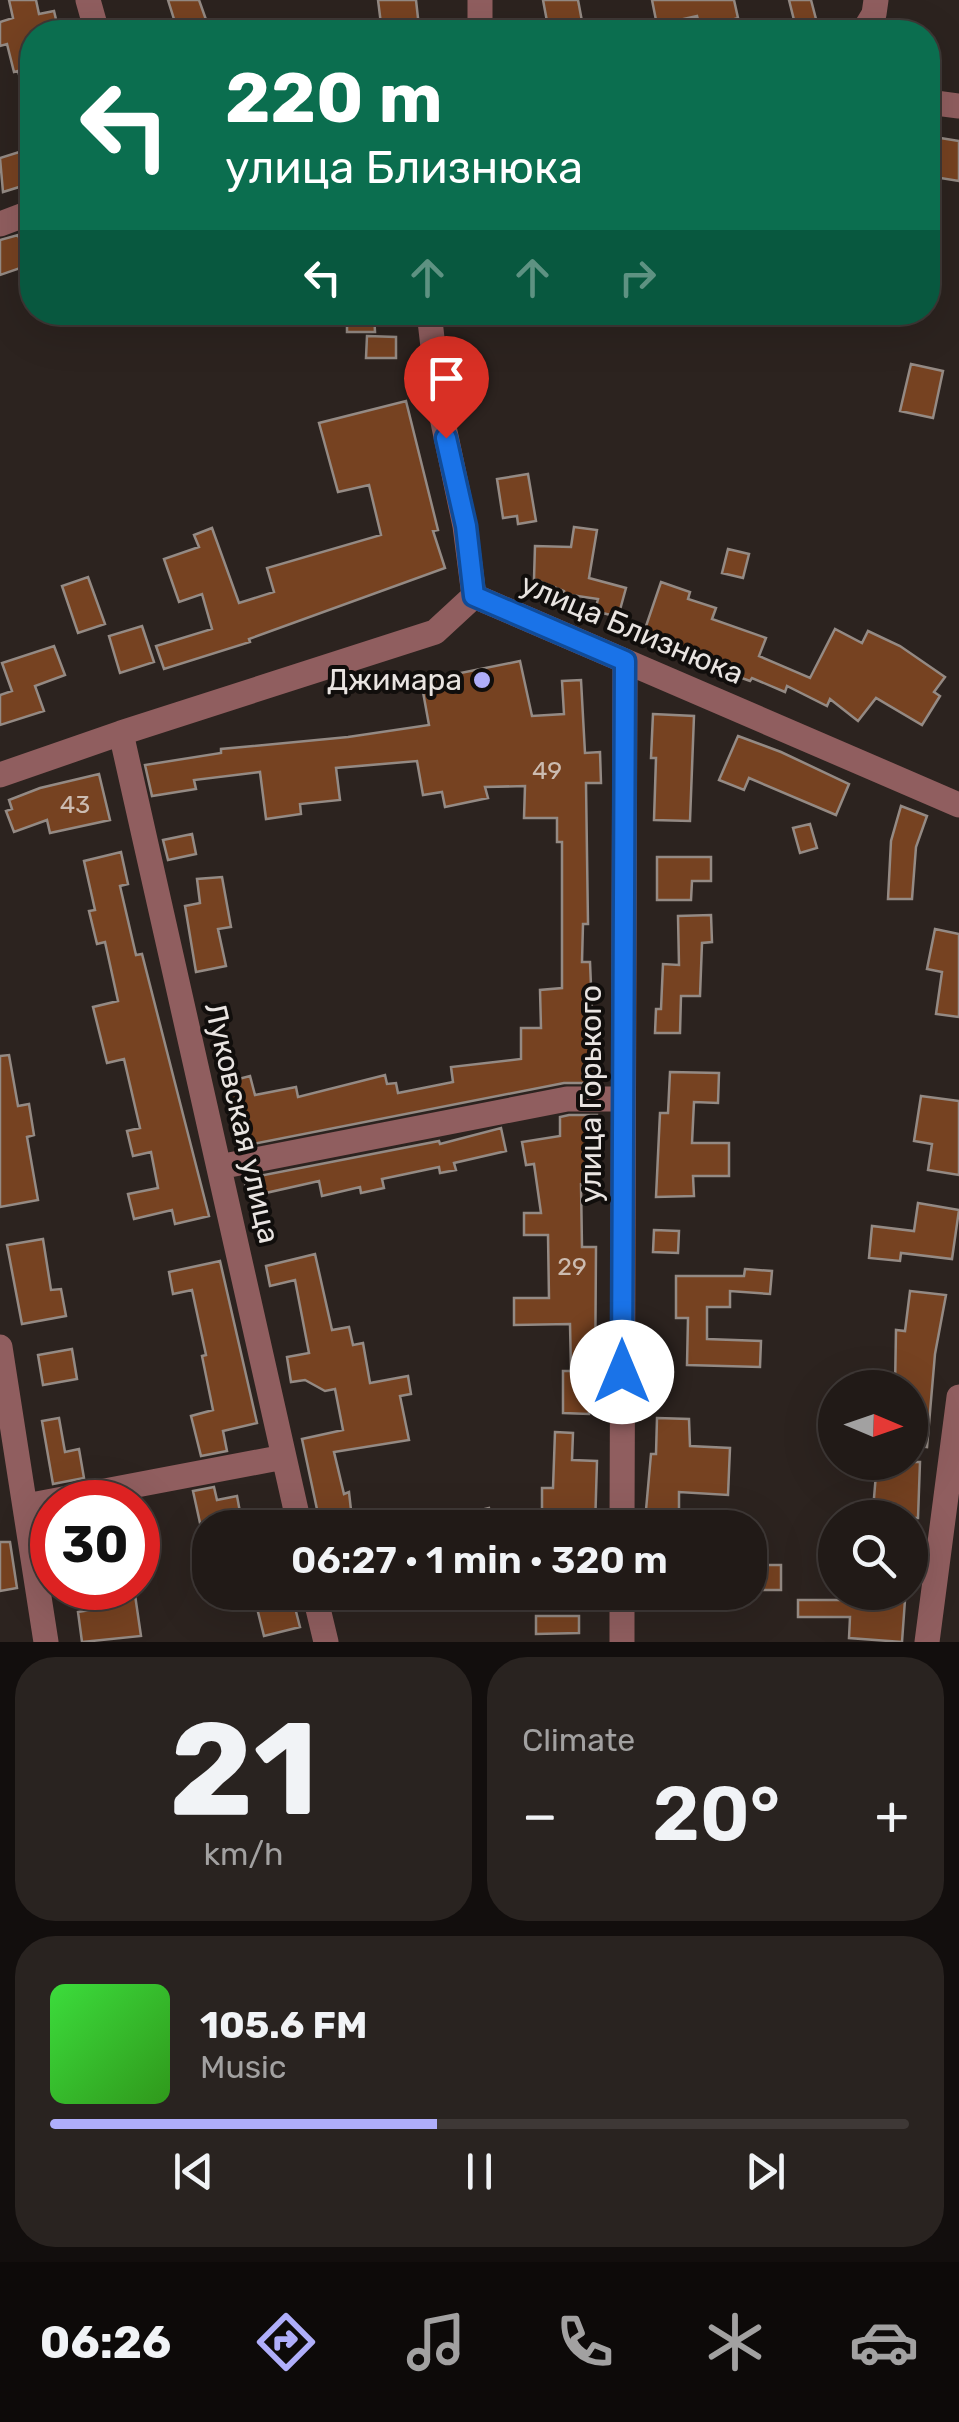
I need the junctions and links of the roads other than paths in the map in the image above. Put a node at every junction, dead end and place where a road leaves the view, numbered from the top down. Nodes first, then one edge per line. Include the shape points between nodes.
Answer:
1 (430, 325) edge
2 (474, 596) junction
3 (625, 661) junction
4 (120, 733) junction
5 (0, 775) edge
6 (959, 806) edge
7 (623, 1100) junction
8 (219, 1166) junction
9 (0, 1347) edge
10 (959, 1397) edge
11 (284, 1458) junction
12 (26, 1506) junction
13 (296, 1510) edge
14 (622, 1510) edge
15 (318, 1610) edge
16 (622, 1610) edge
17 (46, 1642) edge
18 (326, 1642) edge
19 (622, 1642) edge
20 (926, 1642) edge

1 - 2 street
2 - 3 street, улица Близнюка
2 - 4 street, улица Близнюка via 435,632
3 - 6 street, улица Близнюка
3 - 7 street, улица Горького
4 - 5 street, улица Близнюка
4 - 8 street, Луковская улица
7 - 8 street via 567,1099
7 - 14 street, улица Горького
8 - 11 street, Луковская улица
9 - 12 street
10 - 20 street
11 - 12 street
11 - 13 street, Луковская улица
12 - 17 street
15 - 18 street
16 - 19 street

